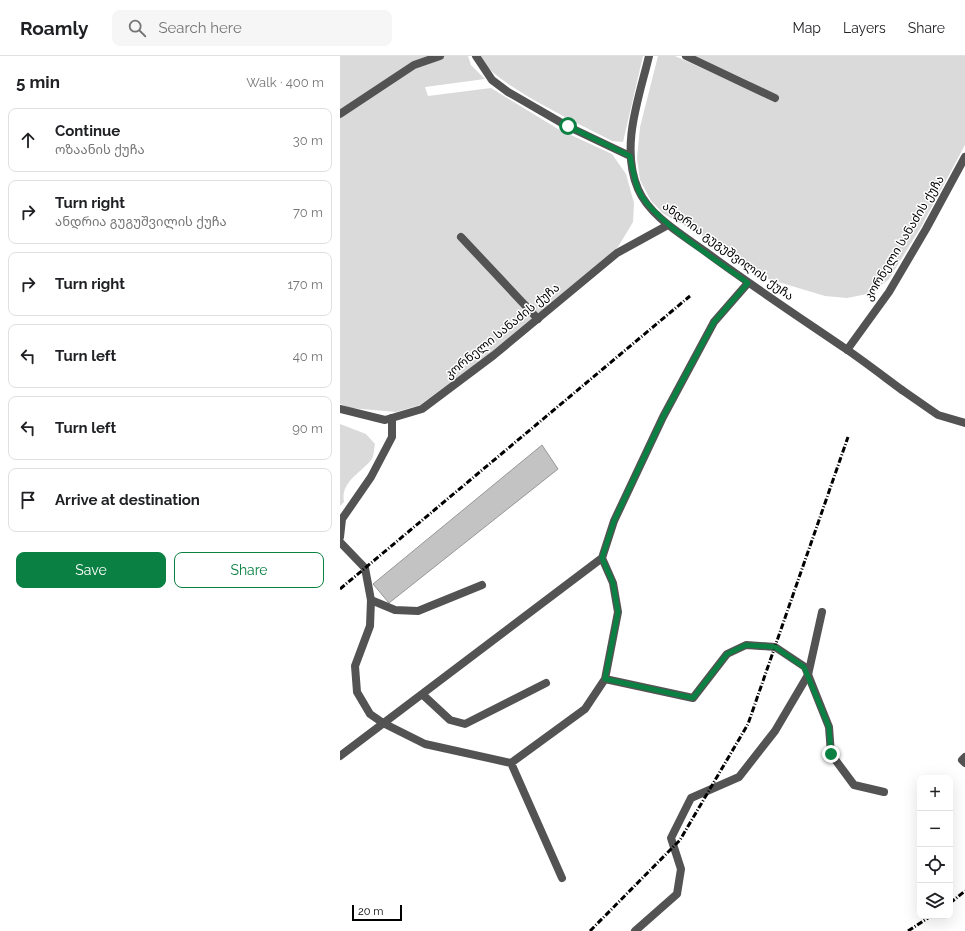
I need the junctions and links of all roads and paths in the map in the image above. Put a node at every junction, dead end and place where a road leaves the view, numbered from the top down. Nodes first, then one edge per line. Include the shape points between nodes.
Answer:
1 (440, 56) edge
2 (476, 56) edge
3 (649, 56) edge
4 (686, 56) edge
5 (775, 98) dead end
6 (340, 114) edge
7 (630, 156) junction
8 (965, 157) edge
9 (668, 225) junction
10 (461, 237) dead end
11 (748, 283) junction
12 (538, 319) junction
13 (847, 350) junction
14 (340, 410) edge
15 (392, 418) junction
16 (965, 422) edge
17 (340, 537) edge
18 (340, 542) edge
19 (602, 558) junction
20 (482, 585) dead end
21 (371, 600) junction
22 (822, 612) dead end
23 (808, 675) junction
24 (605, 679) junction
25 (546, 684) dead end
26 (422, 694) junction
27 (383, 723) junction
28 (340, 756) edge
29 (965, 757) edge
30 (511, 763) junction
31 (965, 764) edge
32 (884, 792) dead end
33 (562, 878) dead end
34 (635, 931) edge

1 - 6 street via 414,65
2 - 7 street via 492,80 508,92 568,126
3 - 7 street, ანდრია გუგუშვილის ქუჩა via 631,134
4 - 5 street
7 - 9 street, ანდრია გუგუშვილის ქუჩა via 638,189 647,205
8 - 13 street, კორნელი სანაძის ქუჩა via 889,292
9 - 11 street, ანდრია გუგუშვილის ქუჩა
9 - 12 street, კორნელი სანაძის ქუჩა via 617,253
10 - 12 street
11 - 13 street, ანდრია გუგუშვილის ქუჩა
11 - 19 street via 714,322 663,417 614,521
12 - 15 street, კორნელი სანაძის ქუჩა via 422,409
13 - 16 street, ანდრია გუგუშვილის ქუჩა via 938,415
14 - 15 street, კორნელი სანაძის ქუჩა via 385,420
15 - 17 street via 392,438 371,477 342,519
18 - 21 street via 365,568
19 - 24 street via 613,583 618,612
19 - 26 street
20 - 21 street via 418,611 394,610
21 - 27 street via 370,626 355,666 357,692 370,714
22 - 23 street
23 - 24 street via 804,667 775,647 746,645 727,654 693,698
23 - 32 street via 829,727 831,754 854,785
23 - 34 street via 775,731 739,777 691,798 671,838 681,869 677,894
24 - 30 street via 585,709
25 - 26 street via 465,724 450,720
26 - 27 street
27 - 28 street
27 - 30 street via 425,744
29 - 31 street via 962,760
30 - 33 street

